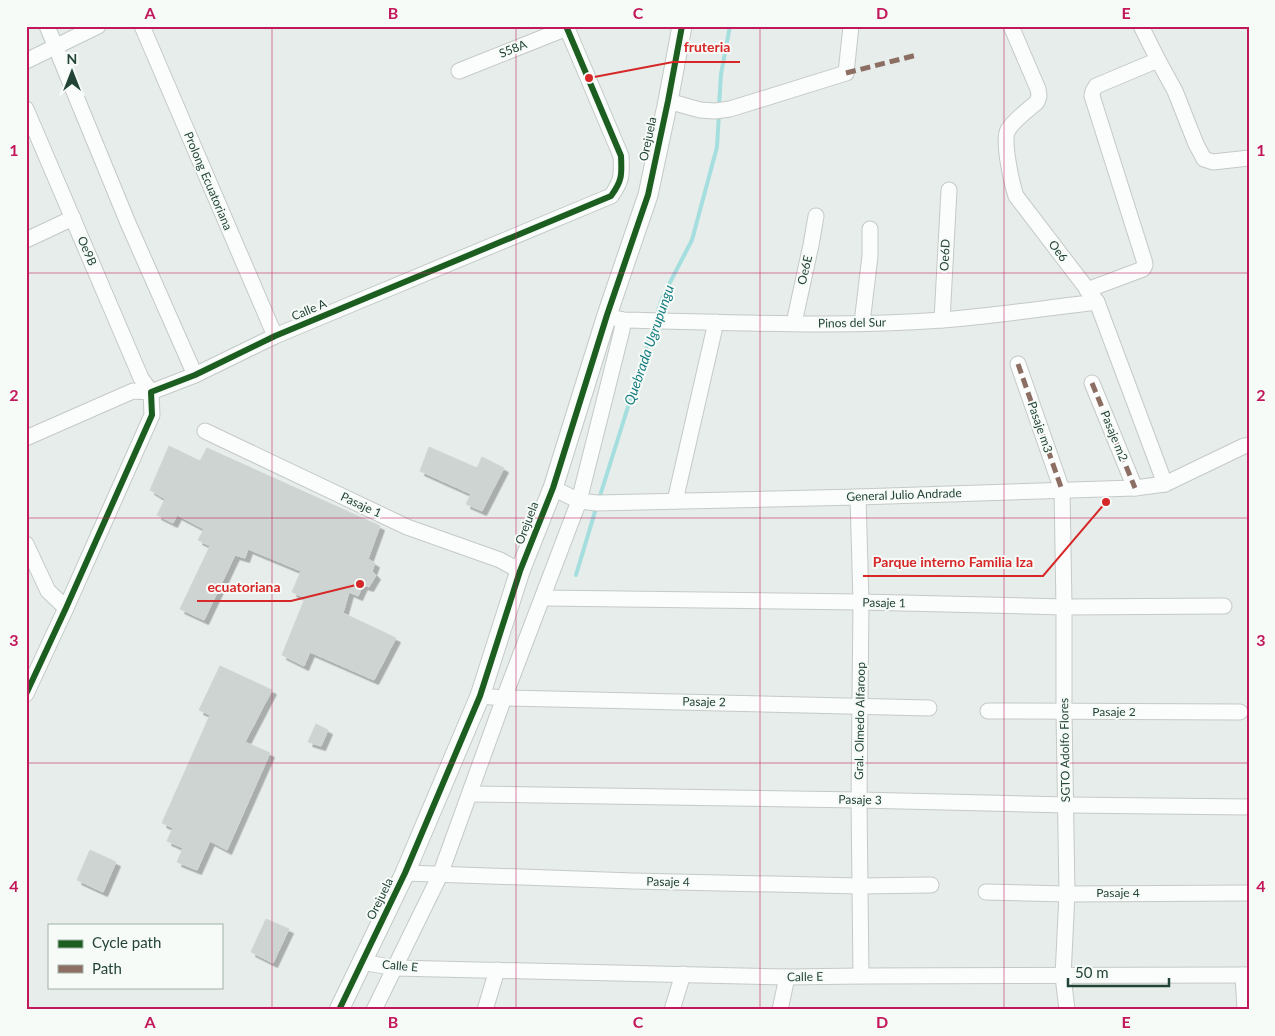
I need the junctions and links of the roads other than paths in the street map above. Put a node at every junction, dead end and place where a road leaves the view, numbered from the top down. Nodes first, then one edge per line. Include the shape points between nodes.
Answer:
1 (47, 26) edge
2 (98, 26) edge
3 (142, 26) edge
4 (682, 26) edge
5 (851, 26) edge
6 (1011, 26) edge
7 (1141, 26) edge
8 (566, 27) edge
9 (55, 46) junction
10 (1158, 60) junction
11 (26, 61) edge
12 (459, 71) dead end
13 (668, 101) junction
14 (26, 109) edge
15 (1249, 158) edge
16 (949, 190) dead end
17 (816, 216) dead end
18 (73, 218) junction
19 (870, 229) dead end
20 (26, 240) edge
21 (1092, 296) junction
22 (615, 318) junction
23 (942, 320) junction
24 (716, 322) junction
25 (794, 323) junction
26 (862, 323) junction
27 (275, 336) junction
28 (1018, 364) dead end
29 (195, 375) junction
30 (1092, 383) dead end
31 (151, 392) junction
32 (205, 431) dead end
33 (26, 438) edge
34 (1249, 445) edge
35 (1165, 484) junction
36 (553, 488) junction
37 (1135, 488) junction
38 (1062, 490) junction
39 (858, 497) junction
40 (579, 501) junction
41 (675, 501) junction
42 (26, 544) edge
43 (520, 571) junction
44 (543, 598) junction
45 (861, 602) junction
46 (1224, 606) dead end
47 (66, 608) junction
48 (1064, 608) junction
49 (26, 694) edge
50 (480, 696) junction
51 (504, 698) junction
52 (860, 706) junction
53 (929, 708) dead end
54 (988, 711) dead end
55 (1064, 712) junction
56 (1240, 712) dead end
57 (470, 794) junction
58 (859, 800) junction
59 (1066, 805) junction
60 (1249, 807) edge
61 (405, 873) junction
62 (440, 875) junction
63 (931, 884) dead end
64 (860, 886) junction
65 (986, 892) dead end
66 (1249, 893) edge
67 (1067, 894) junction
68 (362, 962) junction
69 (394, 968) junction
70 (497, 970) junction
71 (683, 974) junction
72 (861, 976) junction
73 (1063, 976) junction
74 (1246, 976) edge
75 (787, 977) junction
76 (785, 1009) edge
77 (339, 1010) edge
78 (374, 1010) edge
79 (485, 1010) edge
80 (672, 1010) edge
81 (1067, 1010) edge
82 (1245, 1010) edge

1 - 9 street
2 - 9 street
3 - 27 street, Prolong Ecuatoriana
4 - 13 street, Orejuela
5 - 13 street via 846,73 730,109 700,110
6 - 21 street, Oe6 via 1039,96 1006,134 1013,187 1016,196
7 - 10 street
8 - 12 street, S58A
8 - 27 street, Calle A via 621,156 622,174 611,196
9 - 11 street
9 - 29 street
10 - 15 street via 1175,90 1204,159 1213,162
10 - 21 street, Pinos del Sur via 1093,90 1092,96 1145,265
13 - 22 street, Orejuela via 648,195
14 - 18 street, Oe9B
16 - 23 street, Oe6D
17 - 25 street, Oe6E
18 - 20 street
18 - 31 street, Oe9B via 141,378
19 - 26 street
21 - 23 street, Pinos del Sur
21 - 35 street, Oe6
22 - 24 street, Pinos del Sur
22 - 36 street, Orejuela
22 - 40 street via 622,330
23 - 26 street, Pinos del Sur
24 - 25 street, Pinos del Sur
24 - 41 street
25 - 26 street, Pinos del Sur
27 - 29 street, Calle A
28 - 38 street, Pasaje m3
29 - 31 street, Calle A
30 - 37 street, Pasaje m2
31 - 33 street, Calle A via 133,392
31 - 47 street via 152,415
32 - 43 street, Pasaje 1 via 407,527 500,560
34 - 35 street, General Julio Andrade
35 - 37 street, General Julio Andrade
36 - 40 street, General Julio Andrade
36 - 43 street, Orejuela
37 - 38 street, General Julio Andrade
38 - 39 street, General Julio Andrade
38 - 48 street, SGTO Adolfo Flores
39 - 41 street, General Julio Andrade
39 - 45 street, Gral. Olmedo Alfaroop
40 - 41 street, General Julio Andrade
40 - 44 street
42 - 47 street via 48,591
43 - 50 street, Orejuela
44 - 45 street, Pasaje 1
44 - 51 street
45 - 48 street, Pasaje 1
45 - 52 street, Gral. Olmedo Alfaroop
46 - 48 street, Pasaje 1
47 - 49 street
48 - 55 street, SGTO Adolfo Flores
50 - 51 street, Pasaje 2
50 - 61 street, Orejuela
51 - 52 street, Pasaje 2
51 - 57 street
52 - 53 street, Pasaje 2
52 - 58 street, Gral. Olmedo Alfaroop
54 - 55 street, Pasaje 2
55 - 56 street, Pasaje 2
55 - 59 street, SGTO Adolfo Flores
57 - 58 street, Pasaje 3
57 - 62 street
58 - 59 street, Pasaje 3
58 - 64 street, Gral. Olmedo Alfaroop
59 - 60 street, Pasaje 3
59 - 67 street, SGTO Adolfo Flores
61 - 62 street, Pasaje 4
61 - 68 street, Orejuela
62 - 64 street, Pasaje 4
62 - 69 street
63 - 64 street, Pasaje 4
64 - 72 street, Gral. Olmedo Alfaroop
65 - 67 street, Pasaje 4
66 - 67 street, Pasaje 4
67 - 73 street, SGTO Adolfo Flores
68 - 69 street, Calle E
68 - 77 street, Orejuela
69 - 70 street, Calle E
69 - 78 street
70 - 71 street, Calle E
70 - 79 street
71 - 75 street, Calle E
71 - 80 street
72 - 73 street, Calle E
72 - 75 street, Calle E
73 - 74 street, Calle E
73 - 81 street, SGTO Adolfo Flores
74 - 82 street
75 - 76 street

